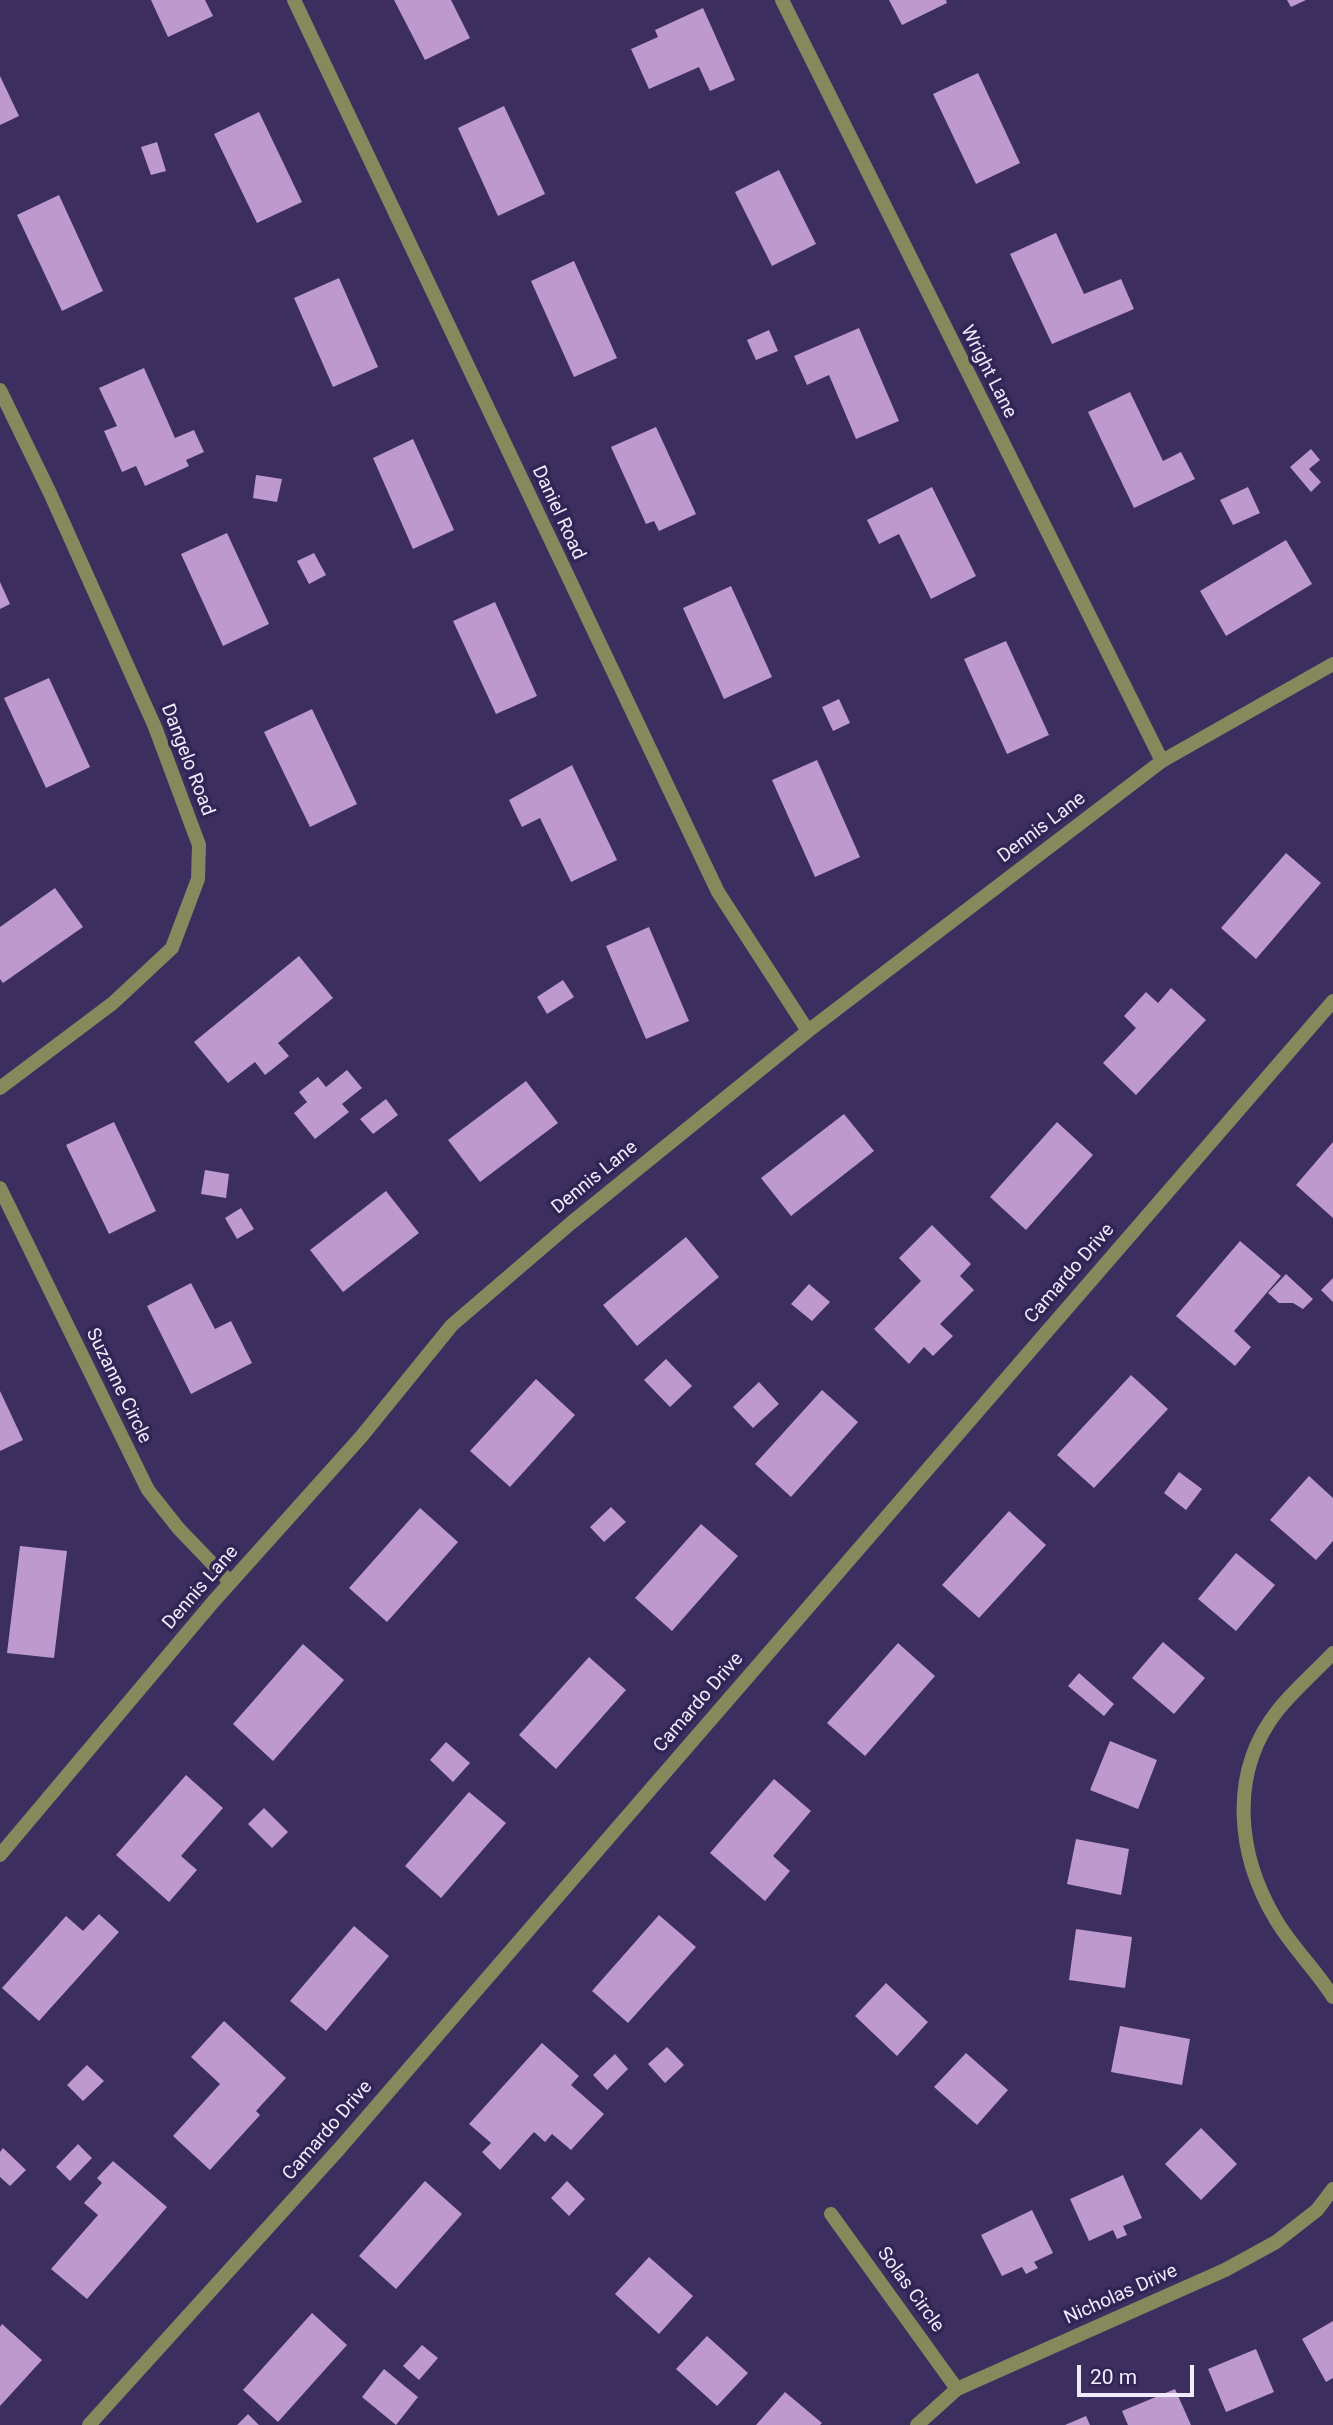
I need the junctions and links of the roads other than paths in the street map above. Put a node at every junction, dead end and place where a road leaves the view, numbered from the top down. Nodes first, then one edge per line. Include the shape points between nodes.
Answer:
1 (294, 0) edge
2 (782, 0) edge
3 (0, 390) edge
4 (1333, 664) edge
5 (1161, 761) junction
6 (1333, 1001) edge
7 (808, 1031) junction
8 (0, 1088) edge
9 (0, 1188) edge
10 (230, 1582) junction
11 (1333, 1653) edge
12 (0, 1855) edge
13 (1333, 1997) edge
14 (1333, 2189) edge
15 (831, 2214) dead end
16 (957, 2389) junction
17 (89, 2425) edge
18 (917, 2425) edge

1 - 7 street, Daniel Road via 718,892
2 - 5 street, Wright Lane
3 - 8 street, Dangelo Road via 155,727 199,845 198,879 172,948 113,1003
4 - 5 street, Dennis Lane
5 - 7 street, Dennis Lane
6 - 17 street, Camardo Drive via 340,2148
7 - 10 street, Dennis Lane via 570,1223 452,1325 361,1437
9 - 10 street, Suzanne Circle via 148,1490
10 - 12 street, Dennis Lane
11 - 13 street via 1277,1711 1256,1746 1244,1784 1244,1839 1256,1881 1277,1922
14 - 16 street, Nicholas Drive via 1317,2210 1276,2242 1225,2270
15 - 16 street, Solas Circle
16 - 18 street, Nicholas Drive

